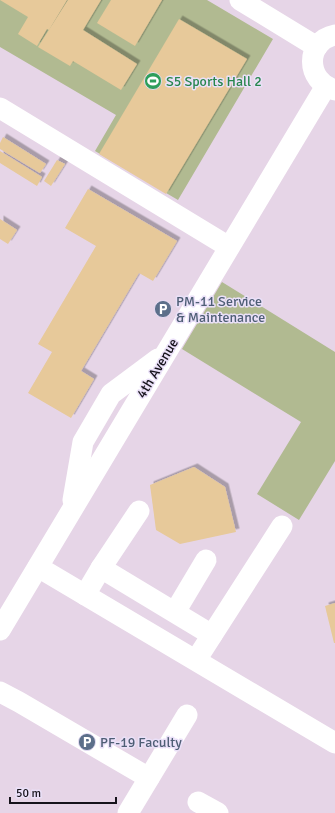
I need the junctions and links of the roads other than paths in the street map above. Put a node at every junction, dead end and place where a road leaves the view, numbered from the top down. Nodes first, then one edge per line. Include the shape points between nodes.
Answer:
1 (240, 0) edge
2 (335, 35) edge
3 (317, 47) junction
4 (330, 88) edge
5 (0, 108) edge
6 (229, 247) junction
7 (139, 511) dead end
8 (282, 526) dead end
9 (206, 560) dead end
10 (38, 567) junction
11 (101, 568) junction
12 (85, 595) junction
13 (175, 612) junction
14 (0, 630) edge
15 (212, 635) junction
16 (196, 660) junction
17 (0, 692) edge
18 (188, 715) dead end
19 (335, 743) edge
20 (149, 778) junction
21 (198, 802) dead end
22 (128, 813) edge
23 (218, 813) edge

1 - 3 lane
2 - 3 lane via 324,39
3 - 4 lane via 313,59 315,75
4 - 6 lane, 4th Avenue
5 - 6 lane
6 - 10 lane, 4th Avenue
7 - 11 lane
8 - 15 lane
9 - 13 lane
10 - 12 lane
10 - 14 lane, 4th Avenue
11 - 12 lane
11 - 13 lane
12 - 16 lane
13 - 15 lane
15 - 16 lane
16 - 19 lane
17 - 20 lane
18 - 20 lane
20 - 22 lane
21 - 23 lane

